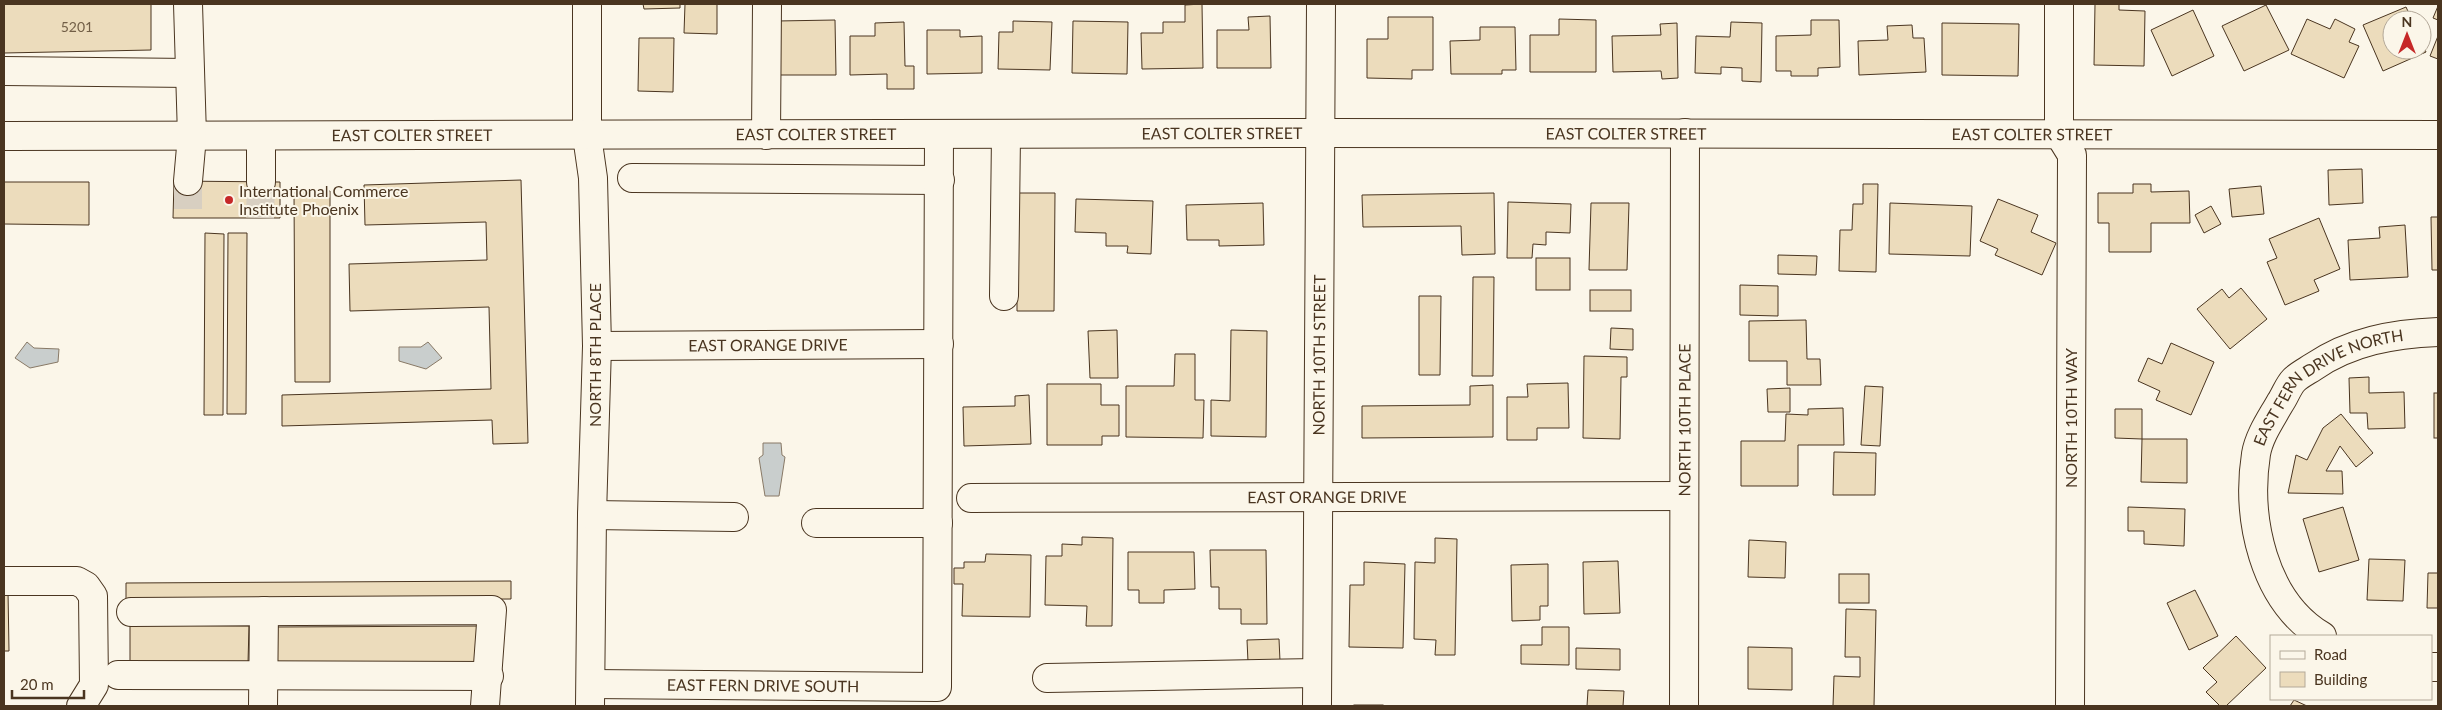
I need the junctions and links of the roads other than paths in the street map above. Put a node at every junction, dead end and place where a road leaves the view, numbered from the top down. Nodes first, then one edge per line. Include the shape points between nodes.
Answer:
1 (188, 4) edge
2 (587, 4) edge
3 (767, 4) edge
4 (1321, 4) edge
5 (2059, 4) edge
6 (4, 70) edge
7 (190, 73) junction
8 (1321, 133) junction
9 (1685, 133) junction
10 (2059, 134) junction
11 (722, 135) junction
12 (766, 135) junction
13 (939, 135) junction
14 (1006, 135) junction
15 (2438, 135) edge
16 (4, 136) edge
17 (192, 136) junction
18 (261, 136) junction
19 (587, 136) junction
20 (632, 178) dead end
21 (722, 179) junction
22 (940, 180) junction
23 (188, 181) tunnel mouth
24 (261, 182) tunnel mouth
25 (1004, 296) dead end
26 (2438, 332) edge
27 (939, 344) junction
28 (597, 346) junction
29 (1318, 496) junction
30 (1683, 496) junction
31 (971, 498) dead end
32 (592, 515) junction
33 (734, 517) dead end
34 (816, 523) dead end
35 (938, 523) junction
36 (4, 581) edge
37 (264, 611) junction
38 (131, 612) dead end
39 (2321, 635) edge
40 (1317, 673) junction
41 (118, 675) dead end
42 (263, 675) junction
43 (488, 676) junction
44 (1048, 678) dead end
45 (590, 695) edge
46 (81, 706) edge
47 (263, 706) edge
48 (485, 706) edge
49 (1317, 706) edge
50 (1684, 706) edge
51 (2070, 706) edge

1 - 7 street
2 - 19 street, NORTH 8TH PLACE
3 - 12 street
4 - 8 street, NORTH 10TH STREET
5 - 10 street
6 - 7 street
7 - 17 street
8 - 9 street, EAST COLTER STREET
8 - 14 street, EAST COLTER STREET
8 - 29 street, NORTH 10TH STREET
9 - 10 street, EAST COLTER STREET
9 - 30 street, NORTH 10TH PLACE
10 - 15 street, EAST COLTER STREET
10 - 51 street, NORTH 10TH WAY via 2072,155
11 - 12 street, EAST COLTER STREET
11 - 19 street, EAST COLTER STREET
11 - 21 street
12 - 13 street, EAST COLTER STREET
13 - 14 street, EAST COLTER STREET
13 - 22 street
14 - 25 street
16 - 17 street, EAST COLTER STREET
17 - 18 street, EAST COLTER STREET
17 - 23 street
18 - 19 street, EAST COLTER STREET
18 - 24 street
19 - 28 street, NORTH 8TH PLACE via 593,178
20 - 21 street
21 - 22 street
22 - 27 street
26 - 39 street, EAST FERN DRIVE NORTH via 2384,337 2352,346 2321,361 2294,380 2267,425 2256,453 2255,521 2260,549 2290,609
27 - 28 street, EAST ORANGE DRIVE
27 - 35 street
28 - 32 street, NORTH 8TH PLACE
29 - 30 street, EAST ORANGE DRIVE
29 - 31 street, EAST ORANGE DRIVE
29 - 40 street, NORTH 10TH STREET
30 - 50 street, NORTH 10TH PLACE
32 - 33 street
32 - 45 street, NORTH 8TH PLACE
34 - 35 street
35 - 45 street, EAST FERN DRIVE SOUTH via 937,687
36 - 46 street via 77,581 86,586 93,596 94,685
37 - 38 street
37 - 42 street
37 - 43 street via 492,610
40 - 44 street
40 - 49 street, NORTH 10TH STREET
41 - 42 street
42 - 43 street
42 - 47 street
43 - 48 street

